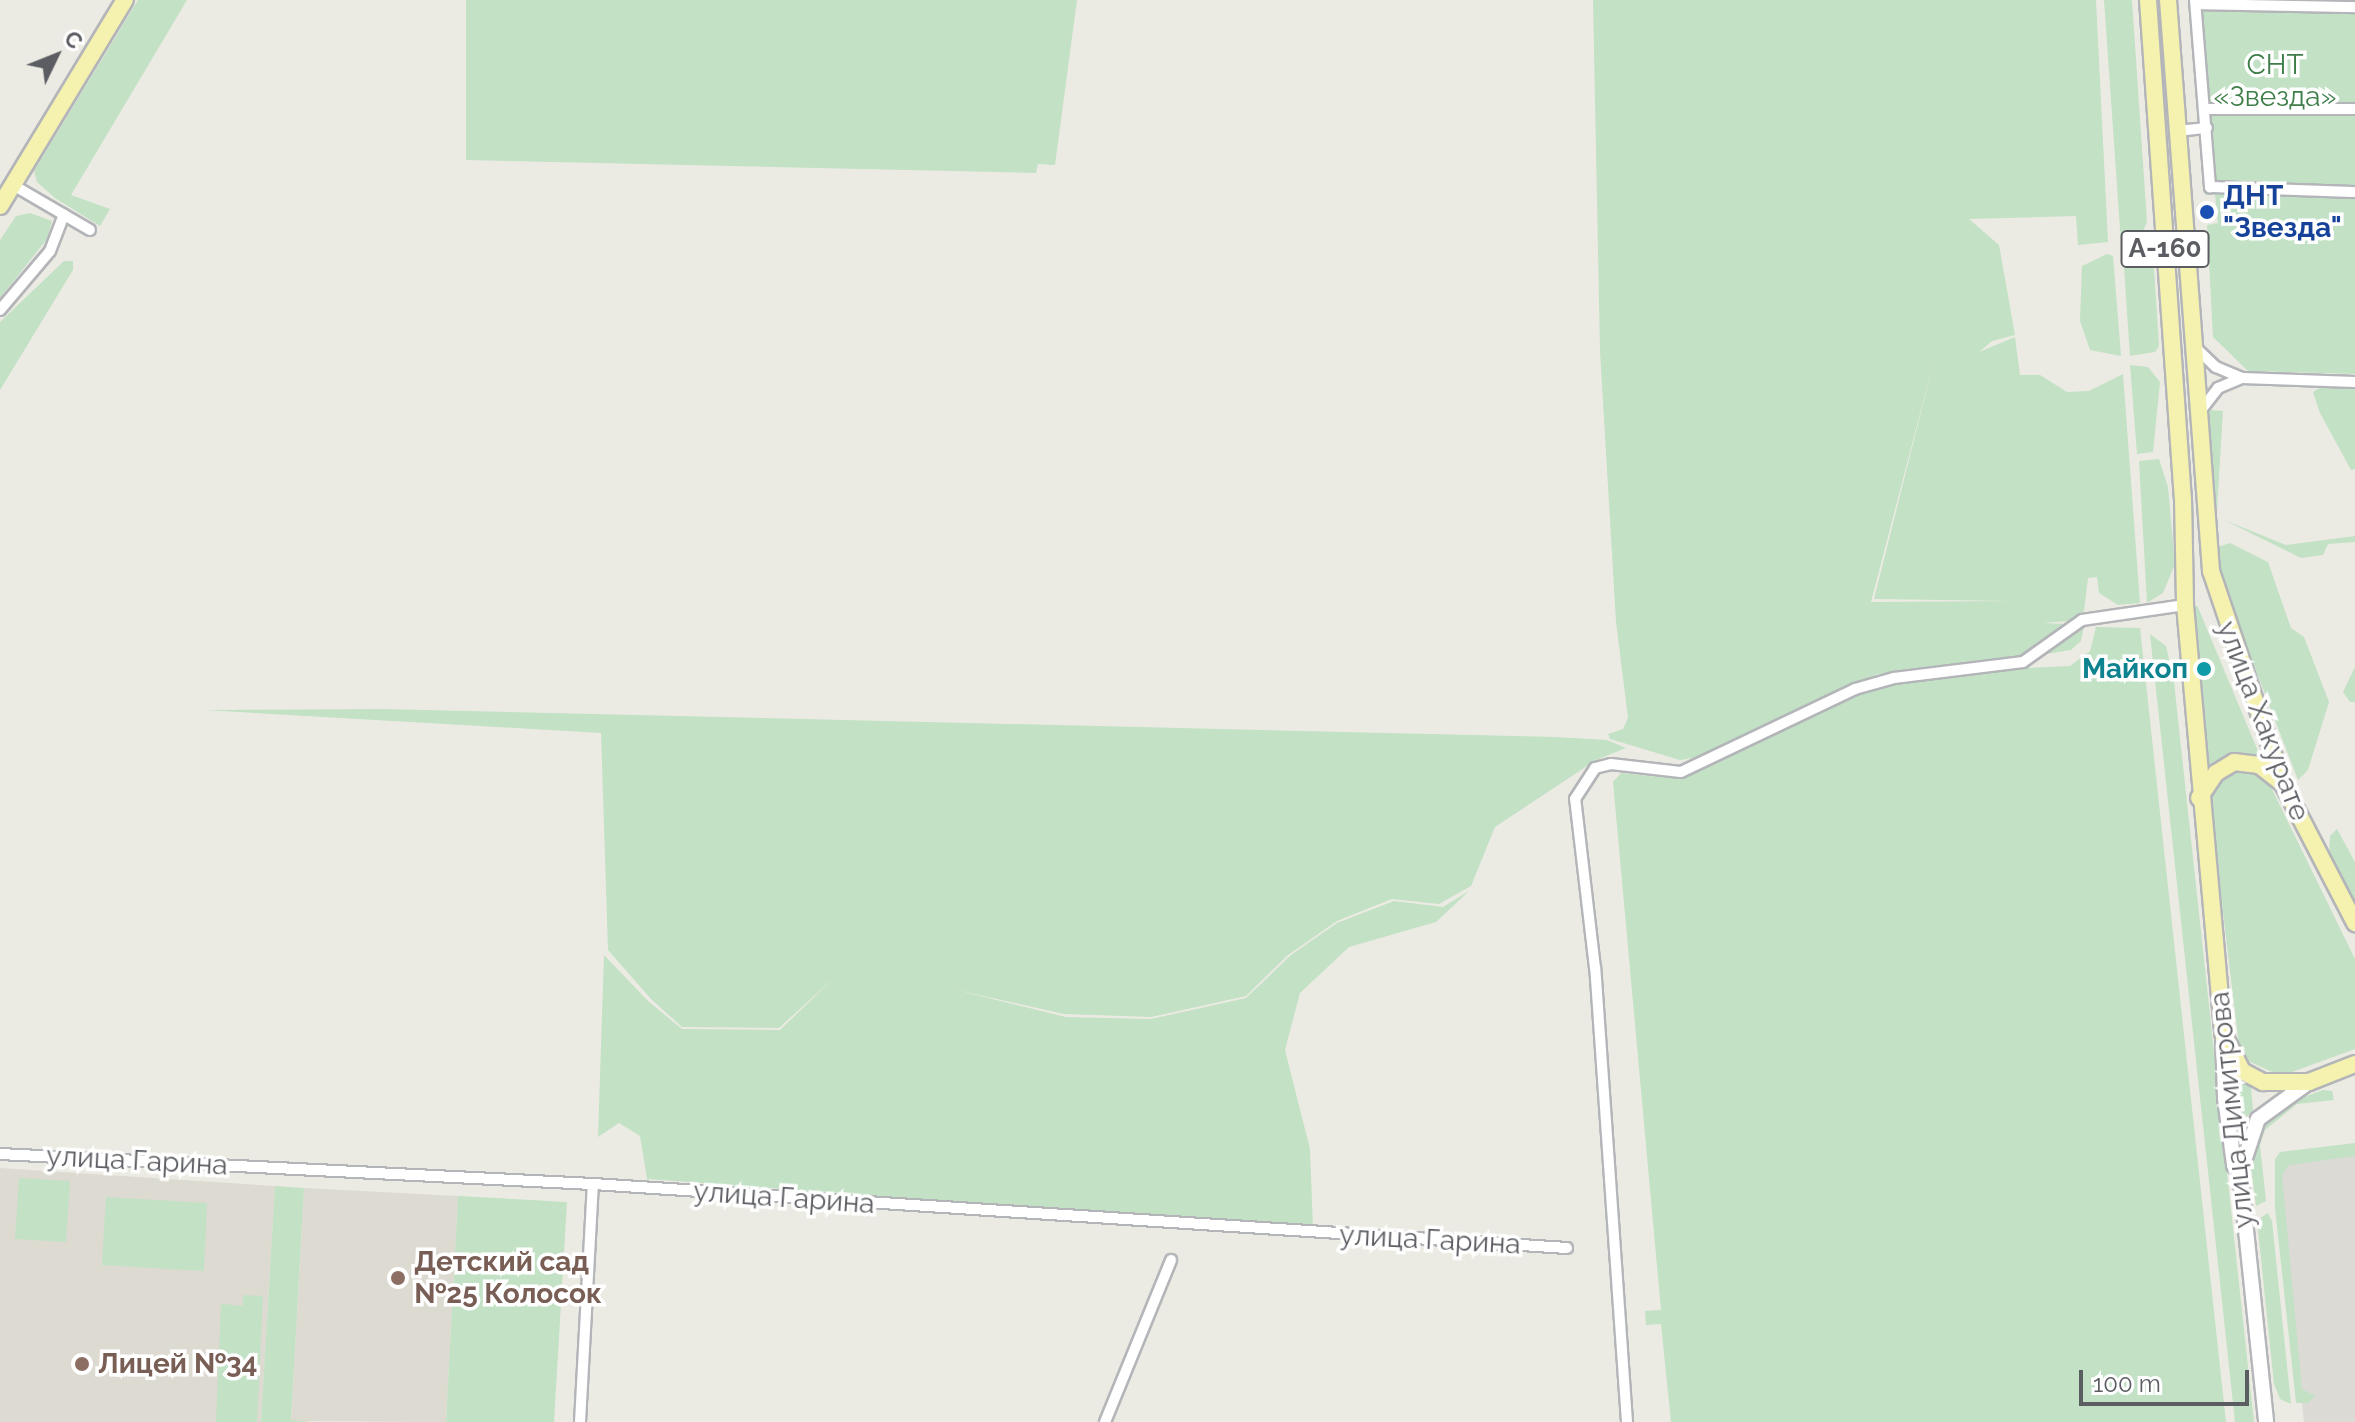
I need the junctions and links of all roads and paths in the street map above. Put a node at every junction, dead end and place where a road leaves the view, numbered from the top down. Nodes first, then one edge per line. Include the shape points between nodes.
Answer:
1 (125, 0) edge
2 (2148, 0) edge
3 (2168, 0) edge
4 (2196, 2) edge
5 (2355, 7) edge
6 (2206, 109) junction
7 (2355, 109) edge
8 (2207, 128) junction
9 (2177, 131) junction
10 (13, 185) junction
11 (2355, 192) edge
12 (0, 206) edge
13 (64, 215) junction
14 (90, 230) dead end
15 (0, 310) edge
16 (2192, 343) junction
17 (2242, 378) junction
18 (2355, 382) edge
19 (2200, 453) junction
20 (2185, 605) junction
21 (2283, 784) junction
22 (2199, 798) junction
23 (2355, 923) edge
24 (2223, 1033) junction
25 (2355, 1064) edge
26 (2309, 1082) junction
27 (0, 1154) edge
28 (2240, 1173) junction
29 (593, 1184) junction
30 (1567, 1248) dead end
31 (1171, 1260) dead end
32 (580, 1422) edge
33 (1105, 1422) edge
34 (1627, 1422) edge
35 (2266, 1422) edge

1 - 10 main road
2 - 20 main road, улица Димитрова / А-160 via 2183,498
3 - 9 main road, А-160
4 - 5 street
4 - 6 street
6 - 7 street
6 - 8 street
8 - 9 street
8 - 11 street via 2210,187
9 - 16 main road, А-160
10 - 12 main road
10 - 13 street
13 - 14 street
13 - 15 street via 44,260
16 - 17 street via 2209,362
16 - 19 main road, улица Хакурате / А-160
17 - 18 street
17 - 19 street via 2218,388 2203,404
19 - 21 main road, улица Хакурате via 2221,610
20 - 22 main road, улица Димитрова
20 - 34 street via 2082,620 2023,662 1894,678 1855,689 1681,772 1611,764 1595,768 1575,799 1595,968
21 - 22 main road via 2259,765 2234,762 2216,773
21 - 23 main road, улица Хакурате
22 - 24 main road, улица Димитрова
24 - 26 main road via 2228,1050 2251,1078 2277,1084
24 - 28 main road, улица Димитрова via 2227,1111 2234,1165
25 - 26 main road
26 - 28 main road via 2258,1119
27 - 29 street, улица Гарина
28 - 35 main road, улица Димитрова
29 - 30 street, улица Гарина
29 - 32 street
31 - 33 street

